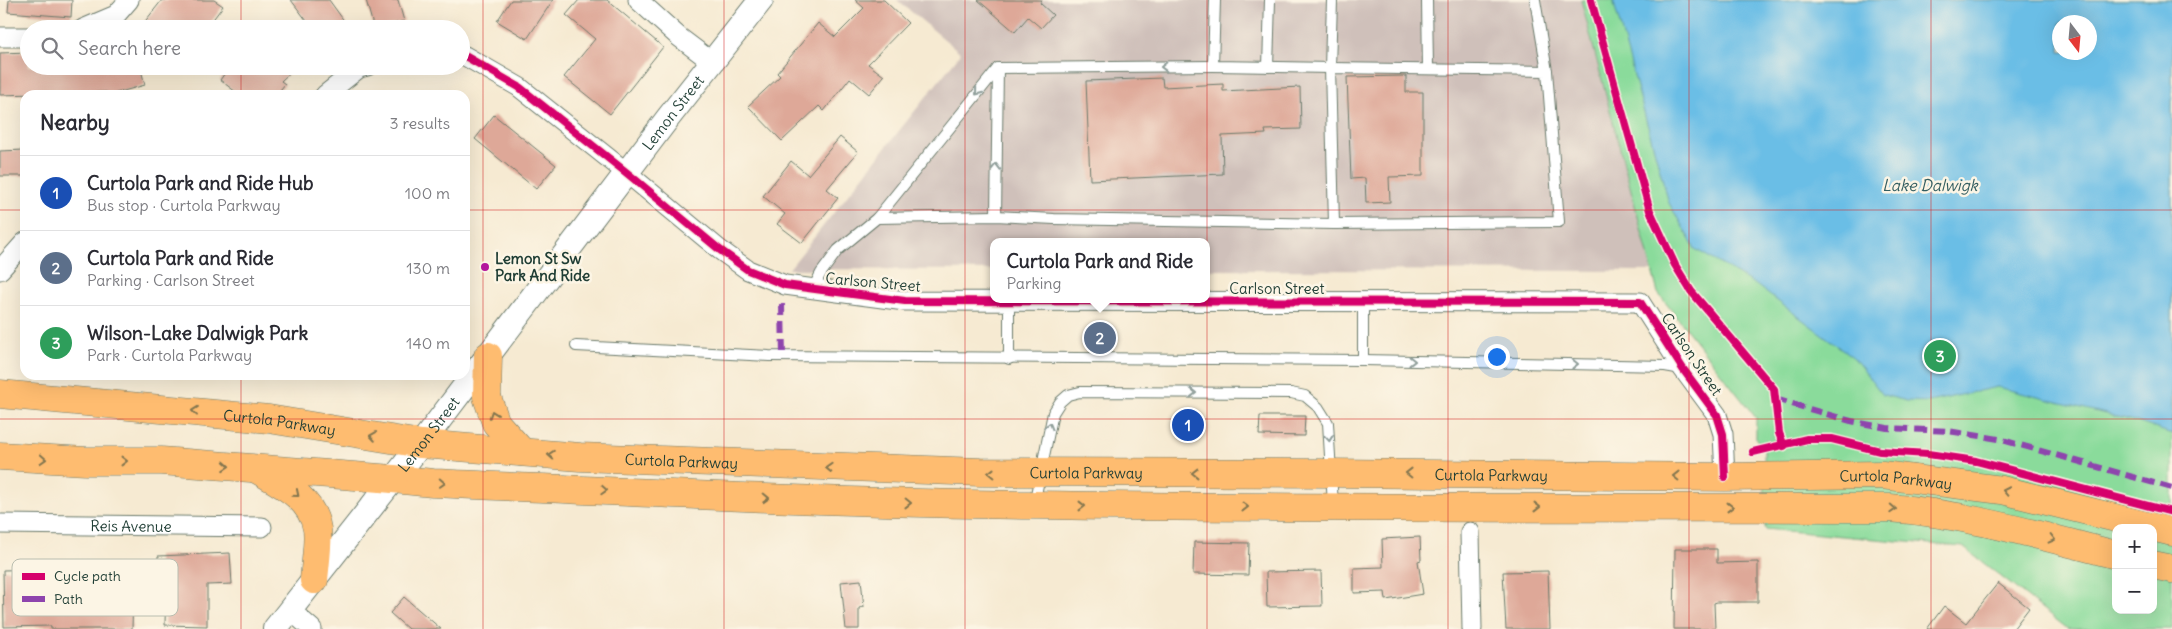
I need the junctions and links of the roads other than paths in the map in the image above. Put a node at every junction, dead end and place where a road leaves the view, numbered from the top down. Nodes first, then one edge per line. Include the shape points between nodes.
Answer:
1 (129, 0) edge
2 (638, 0) edge
3 (761, 0) edge
4 (1215, 0) edge
5 (1270, 0) edge
6 (1332, 0) edge
7 (1427, 0) edge
8 (1536, 0) edge
9 (104, 20) edge
10 (0, 37) edge
11 (20, 37) edge
12 (470, 59) edge
13 (712, 62) junction
14 (1213, 66) junction
15 (1268, 67) junction
16 (998, 68) junction
17 (1330, 68) junction
18 (1428, 70) junction
19 (1547, 71) junction
20 (350, 75) edge
21 (331, 90) edge
22 (626, 173) junction
23 (996, 216) junction
24 (877, 218) junction
25 (1334, 224) junction
26 (20, 248) edge
27 (0, 270) edge
28 (812, 290) junction
29 (990, 301) edge
30 (1210, 302) edge
31 (1363, 302) junction
32 (1009, 303) edge
33 (576, 346) dead end
34 (488, 356) junction
35 (1008, 359) junction
36 (1363, 360) junction
37 (1683, 370) junction
38 (470, 380) edge
39 (470, 380) edge
40 (0, 382) edge
41 (0, 394) edge
42 (40, 396) junction
43 (421, 444) junction
44 (522, 452) junction
45 (0, 456) edge
46 (255, 468) junction
47 (1040, 473) junction
48 (1331, 473) junction
49 (1725, 477) junction
50 (393, 479) junction
51 (1034, 505) junction
52 (1333, 506) junction
53 (1664, 508) junction
54 (0, 524) edge
55 (262, 527) dead end
56 (1470, 532) dead end
57 (2172, 532) edge
58 (2112, 554) edge
59 (2157, 565) edge
60 (2172, 569) edge
61 (314, 580) junction
62 (290, 610) junction
63 (275, 629) edge
64 (312, 629) edge
65 (1472, 629) edge

1 - 9 street via 116,15
2 - 13 street
3 - 13 street, Lemon Street
4 - 14 lane
5 - 15 lane
6 - 17 lane
7 - 18 lane
8 - 19 lane
10 - 11 street
12 - 22 street, Carlson Street via 519,87
13 - 22 street, Lemon Street
14 - 15 lane
14 -> 16 lane
15 - 17 lane
23 -> 16 lane
16 -> 24 lane
17 - 18 lane
17 - 25 lane
18 - 19 lane
19 - 25 lane via 1559,222
20 - 21 street
22 - 28 street, Carlson Street via 748,270 785,285
22 - 34 street, Lemon Street
23 - 24 lane
23 - 25 lane
24 - 28 lane via 838,250
26 - 27 street
28 - 29 street, Carlson Street via 905,300
30 - 31 street, Carlson Street
31 - 36 lane
31 - 37 street, Carlson Street via 1640,302
32 - 35 lane
33 - 35 lane via 769,356
34 - 38 street, Lemon Street
44 -> 34 main road via 496,423 488,397
35 - 36 lane
36 -> 37 lane via 1665,366
37 - 49 street, Carlson Street via 1716,415 1723,434
39 - 43 street, Lemon Street
40 - 42 main road
41 - 42 main road, Curtola Parkway
43 -> 42 main road, Curtola Parkway via 269,419
43 - 44 main road, Curtola Parkway
43 - 50 street, Lemon Street
47 -> 44 main road, Curtola Parkway via 792,466
45 -> 46 main road, Curtola Parkway
46 - 50 main road, Curtola Parkway
46 -> 61 main road via 286,486 306,503 317,529
48 -> 47 main road, Curtola Parkway
47 -> 48 lane via 1053,413 1068,395 1080,392 1277,393 1305,396 1318,407 1328,423
47 - 51 lane
49 -> 48 main road, Curtola Parkway
48 - 52 lane
49 - 53 main road via 1713,489
57 -> 49 main road, Curtola Parkway via 2002,490 1918,479 1856,474
50 -> 51 main road, Curtola Parkway via 754,498
50 - 61 street, Lemon Street
51 -> 52 main road, Curtola Parkway
52 -> 53 main road, Curtola Parkway
53 -> 58 main road, Curtola Parkway via 1916,510 1984,521
54 - 55 street, Reis Avenue
56 - 65 street
59 - 60 main road
61 - 62 street, Lemon Street
62 - 63 street, Lemon Street
62 - 64 street

